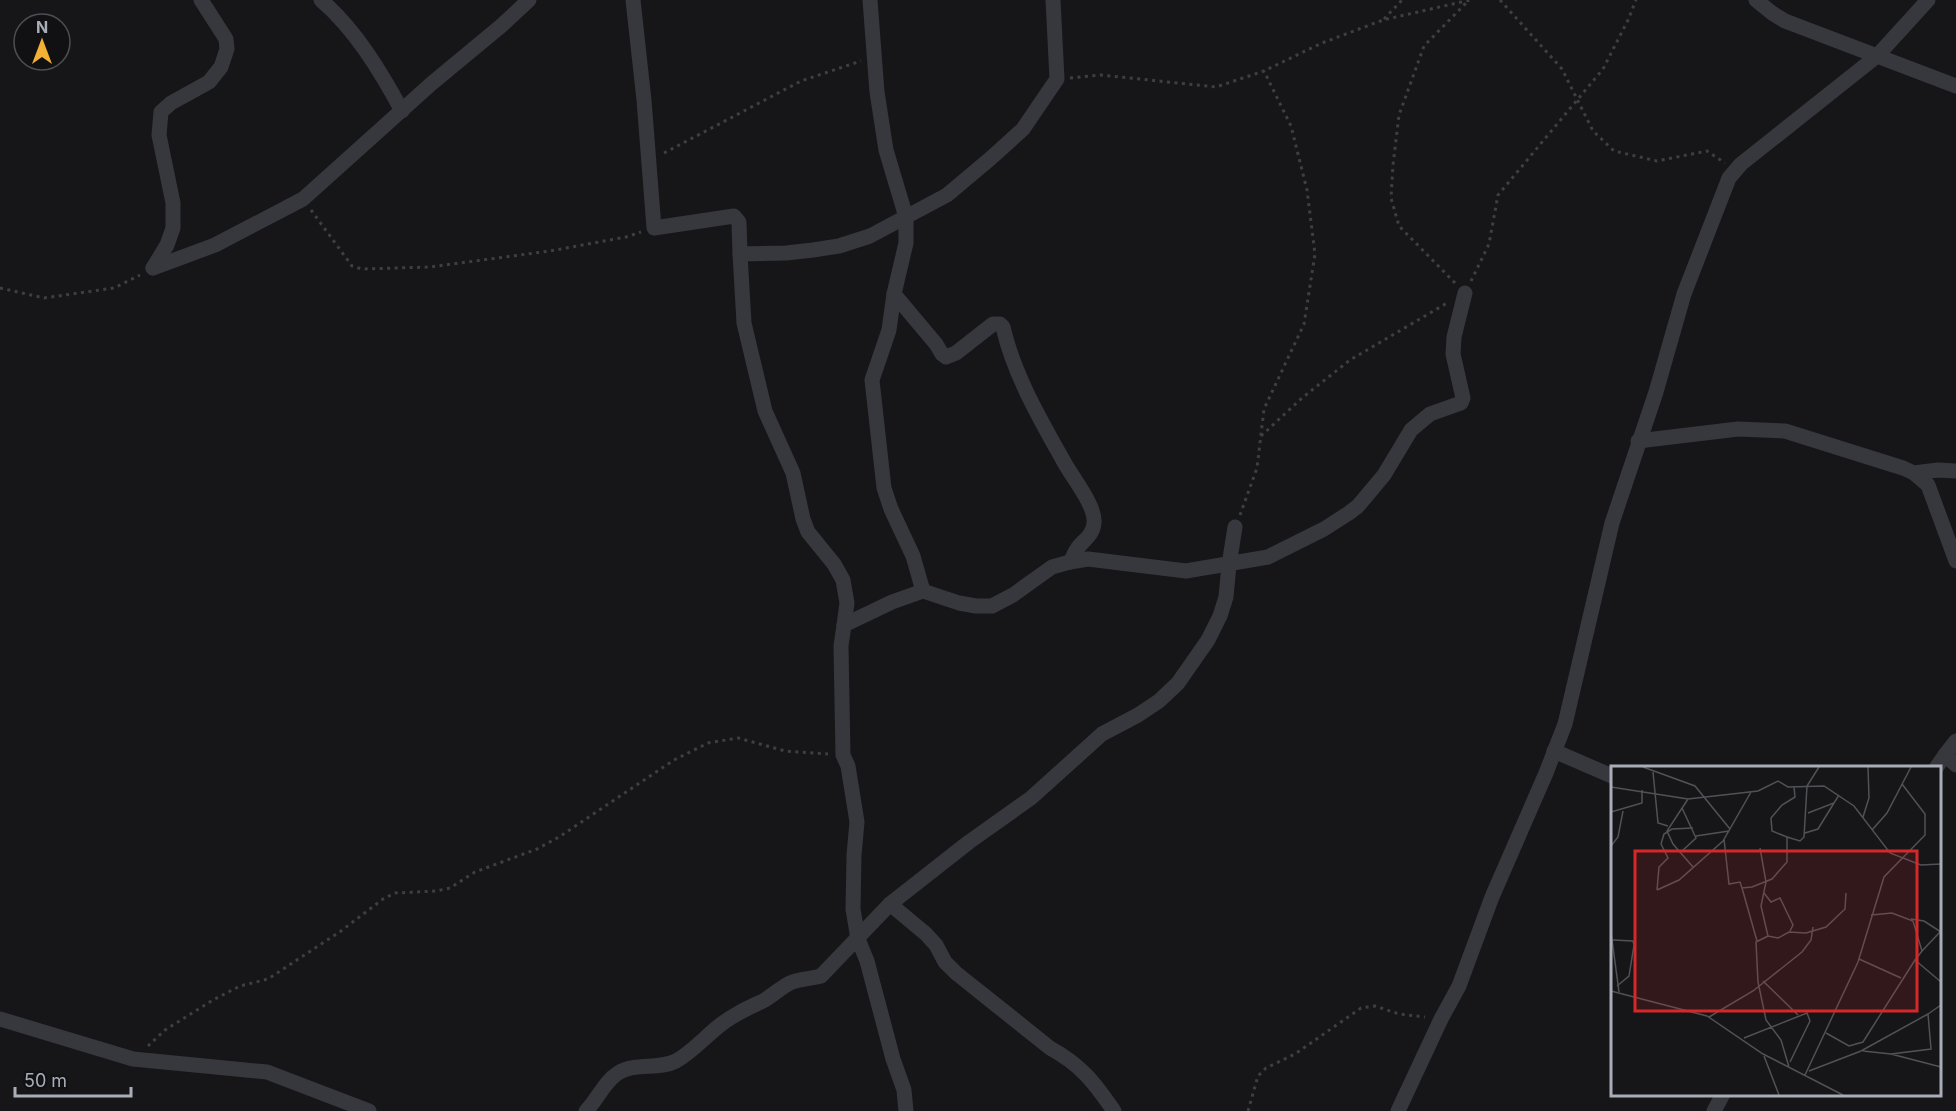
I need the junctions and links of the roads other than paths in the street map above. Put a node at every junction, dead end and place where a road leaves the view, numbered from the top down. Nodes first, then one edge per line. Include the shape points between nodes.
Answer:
1 (201, 0) edge
2 (321, 0) edge
3 (529, 0) edge
4 (633, 0) edge
5 (870, 0) edge
6 (1053, 0) edge
7 (1756, 0) edge
8 (1929, 0) edge
9 (1877, 56) junction
10 (1956, 86) edge
11 (402, 111) junction
12 (906, 217) junction
13 (740, 255) junction
14 (1465, 293) road end
15 (894, 294) junction
16 (1638, 441) junction
17 (1956, 471) edge
18 (1914, 473) junction
19 (1235, 527) road end
20 (1956, 561) edge
21 (1071, 562) junction
22 (1229, 565) junction
23 (923, 591) junction
24 (844, 625) junction
25 (1956, 741) edge
26 (1554, 751) junction
27 (1946, 763) edge
28 (1611, 776) edge
29 (890, 904) junction
30 (858, 939) junction
31 (0, 1019) edge
32 (1722, 1096) edge
33 (369, 1111) edge
34 (586, 1111) edge
35 (906, 1111) edge
36 (1114, 1111) edge
37 (1398, 1111) edge
38 (1714, 1111) edge

1 - 11 street via 226,39 227,49 221,67 209,82 161,112 159,135 173,203 173,228 153,268 215,245 303,199
2 - 11 street via 339,15 357,39
3 - 11 street
4 - 13 street via 654,228 734,216 739,222
5 - 12 street via 873,57 886,150
6 - 12 street via 1056,79 1023,129 947,195
7 - 9 street via 1785,21
8 - 9 street
9 - 10 street
9 - 16 street via 1735,169 1729,178 1684,294
12 - 13 street via 870,236 839,246 786,254
12 - 15 street via 906,243
13 - 24 street via 744,323 765,411 793,473 808,532 843,579 847,603
14 - 22 street via 1453,354 1461,402 1430,414 1411,430 1384,475 1350,513 1268,557
15 - 21 street via 946,357 993,324 1003,327 1024,386 1093,512 1094,526 1089,538
15 - 23 street via 889,330 872,380 884,488 913,556
16 - 18 street via 1738,429 1785,431
16 - 26 street via 1612,523 1568,713
17 - 18 street
18 - 20 street via 1931,490
19 - 22 street
21 - 22 street via 1088,559 1186,571
21 - 23 street via 1052,567 992,606 959,603
22 - 29 street via 1220,616 1178,683 1159,701 1102,734 1031,798
23 - 24 street
24 - 30 street via 843,755 857,822 853,909
25 - 27 street
26 - 28 street
26 - 37 street via 1459,986
29 - 30 street
29 - 36 street via 926,934 956,973 1082,1069
30 - 34 street via 821,976 789,984 744,1010 677,1060 617,1073
30 - 35 street via 904,1090
31 - 33 street via 133,1059 267,1072
32 - 38 street

